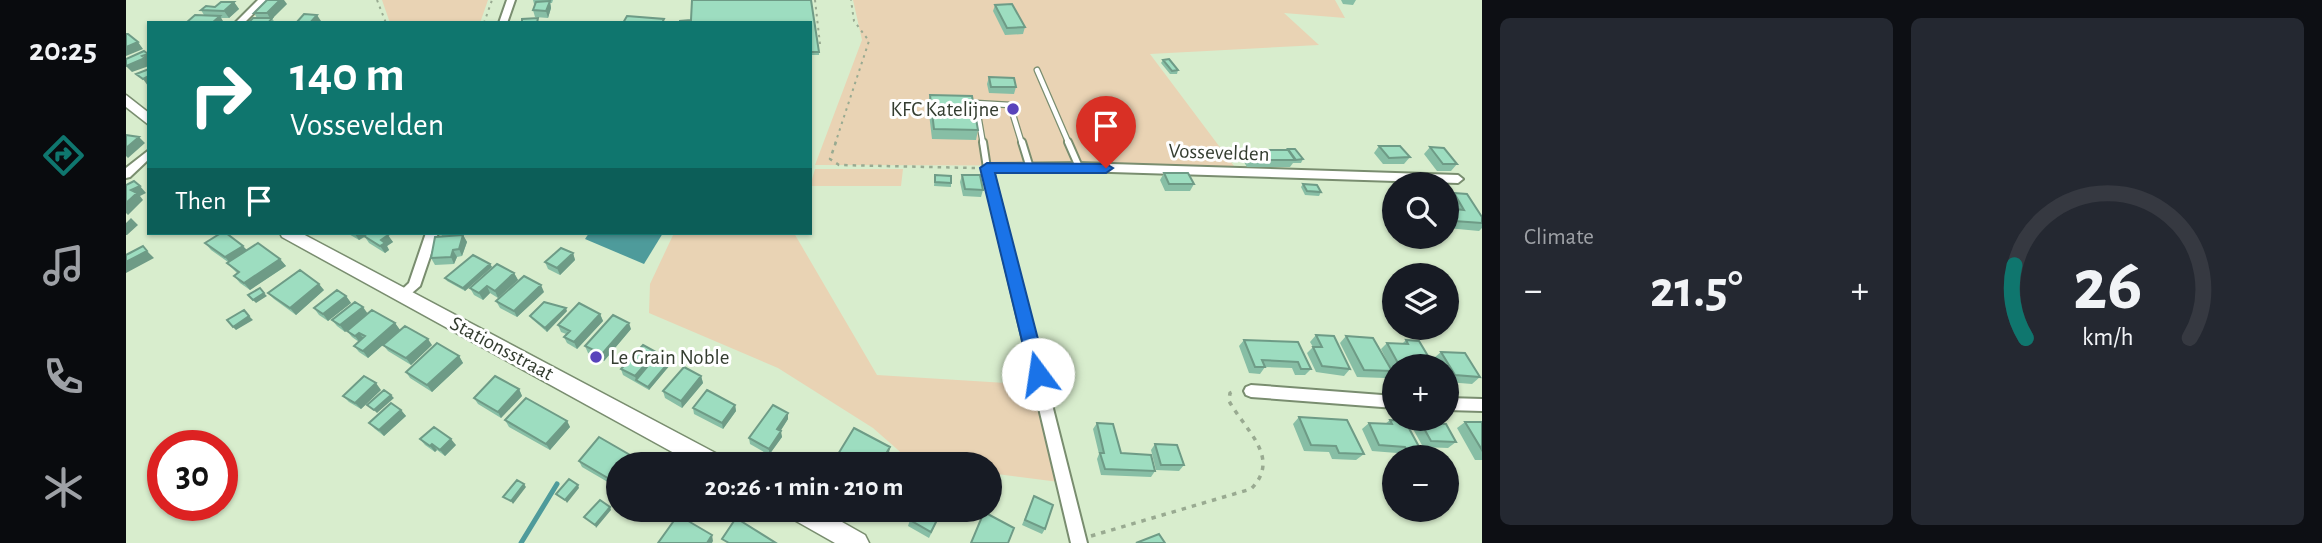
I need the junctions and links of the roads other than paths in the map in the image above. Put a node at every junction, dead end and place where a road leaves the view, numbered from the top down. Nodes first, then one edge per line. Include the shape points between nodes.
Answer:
1 (263, 0) edge
2 (511, 0) edge
3 (241, 21) edge
4 (504, 21) edge
5 (1037, 70) dead end
6 (126, 99) edge
7 (147, 115) edge
8 (147, 155) edge
9 (1079, 167) junction
10 (987, 168) junction
11 (1030, 168) junction
12 (126, 174) edge
13 (1382, 177) edge
14 (292, 235) edge
15 (431, 235) edge
16 (402, 295) junction
17 (1251, 390) road end
18 (1382, 401) edge
19 (1459, 404) edge
20 (1482, 405) edge
21 (693, 452) edge
22 (820, 522) edge
23 (1079, 541) edge
24 (858, 543) edge

1 - 3 street
2 - 4 street
5 - 9 lane
6 - 7 street
8 - 12 street
9 - 11 street, Vossevelden
9 - 13 street, Vossevelden
10 - 11 street, Vossevelden
10 - 11 lane via 975,100 1010,105
10 - 23 street
14 - 16 street, Stationsstraat
15 - 16 street via 414,286
16 - 21 street, Stationsstraat
17 - 18 street
19 - 20 street
22 - 24 street

